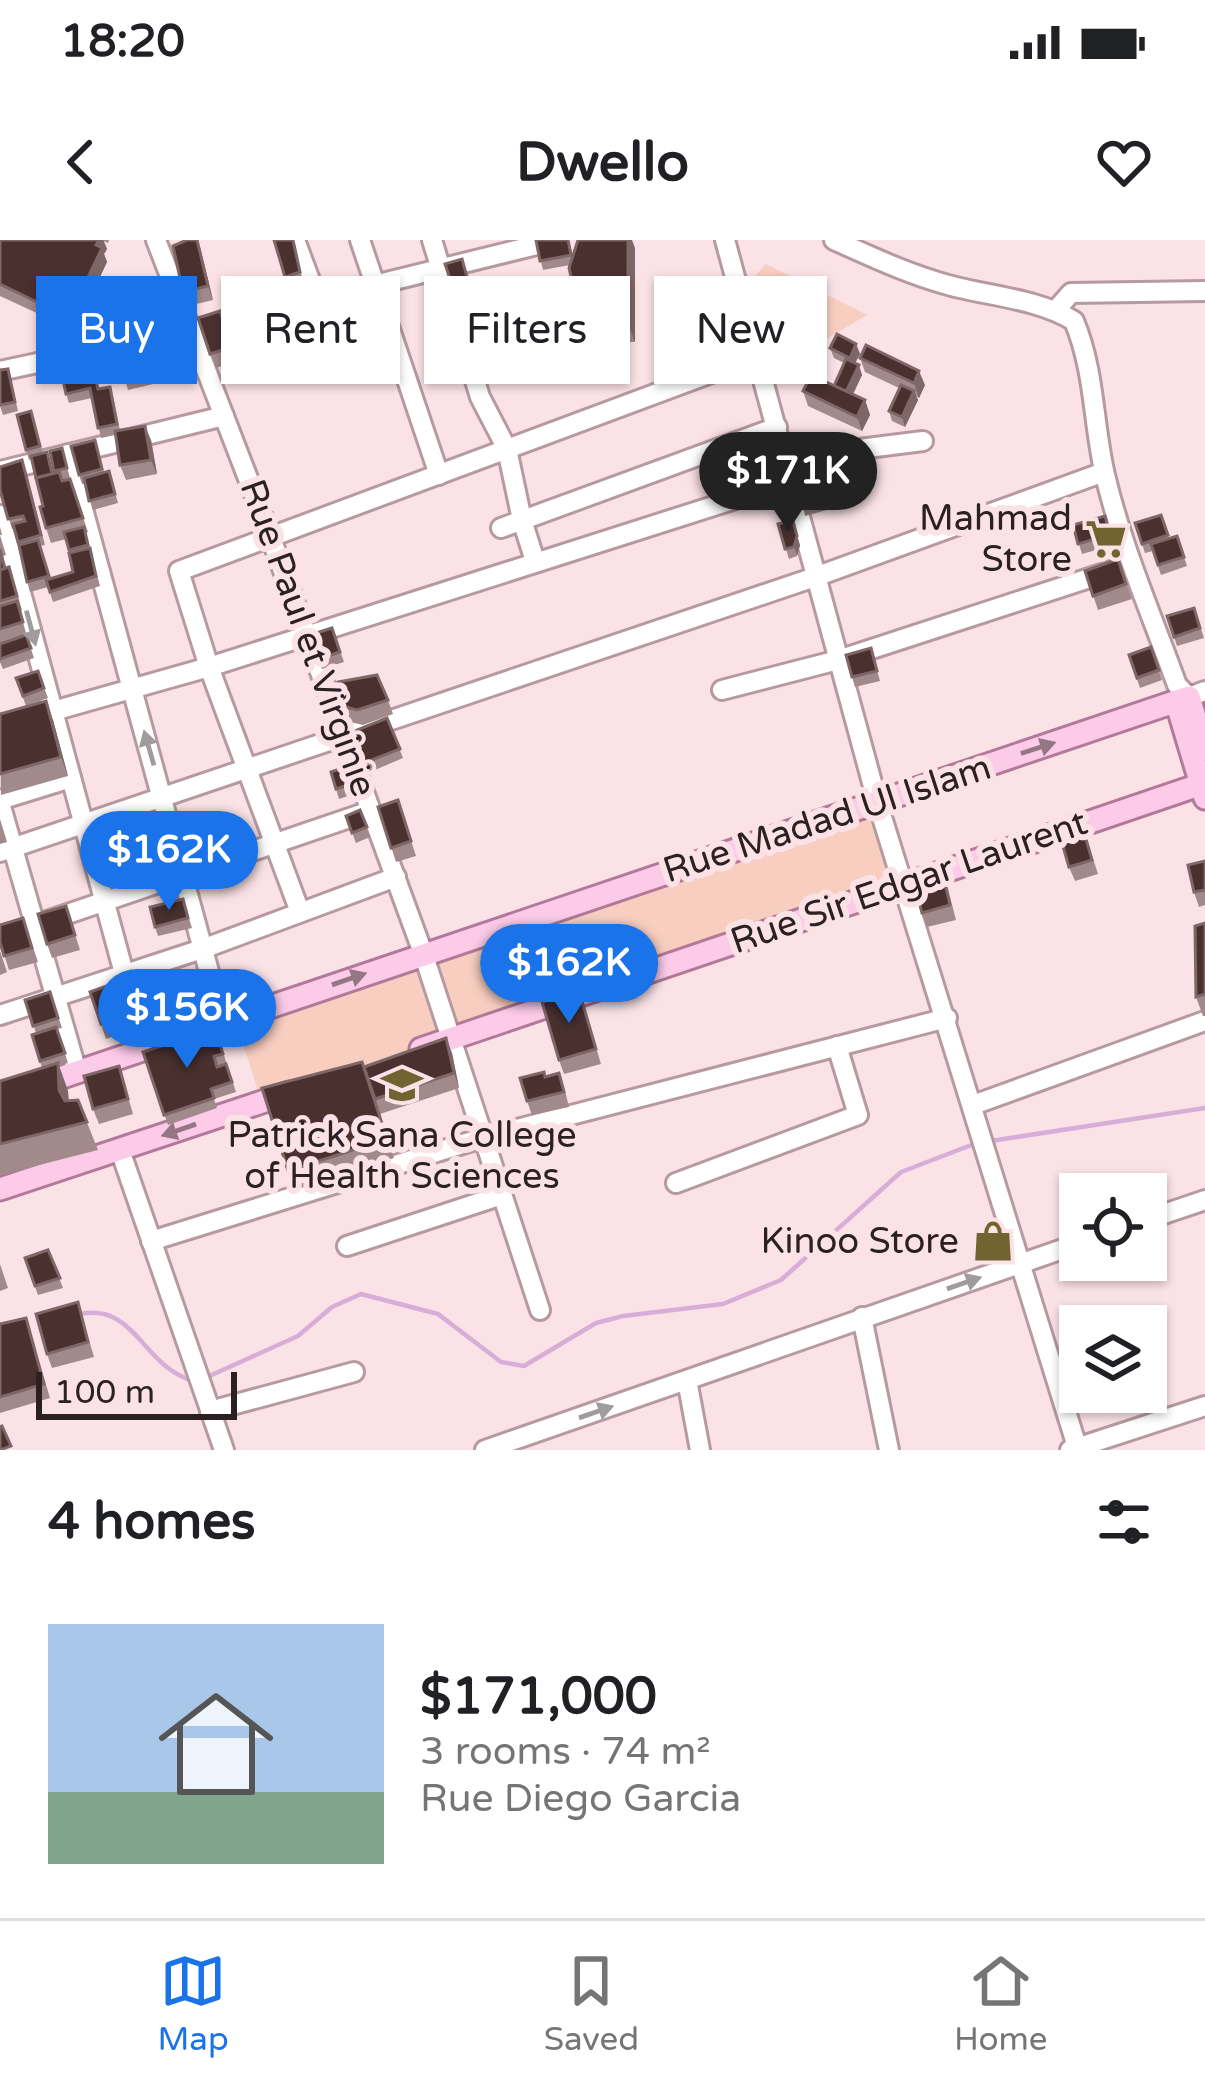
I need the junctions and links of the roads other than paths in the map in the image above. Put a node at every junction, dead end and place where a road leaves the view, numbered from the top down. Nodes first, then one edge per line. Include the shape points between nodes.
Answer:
1 (156, 240) edge
2 (295, 240) edge
3 (360, 240) edge
4 (432, 240) edge
5 (557, 240) edge
6 (725, 240) edge
7 (834, 240) edge
8 (510, 246) edge
9 (442, 268) junction
10 (170, 276) edge
11 (308, 276) edge
12 (372, 276) edge
13 (735, 276) edge
14 (400, 279) edge
15 (1205, 291) edge
16 (1056, 310) junction
17 (197, 346) edge
18 (400, 359) edge
19 (36, 363) edge
20 (0, 371) edge
21 (682, 384) edge
22 (765, 384) edge
23 (224, 416) junction
24 (777, 427) junction
25 (922, 441) dead end
26 (507, 449) junction
27 (68, 454) junction
28 (785, 458) junction
29 (0, 471) edge
30 (1104, 472) junction
31 (439, 475) junction
32 (792, 482) junction
33 (0, 515) edge
34 (522, 520) junction
35 (501, 528) dead end
36 (272, 538) junction
37 (535, 561) junction
38 (1132, 564) junction
39 (815, 577) junction
40 (307, 634) junction
41 (838, 660) junction
42 (209, 667) junction
43 (132, 689) junction
44 (722, 690) dead end
45 (1187, 694) edge
46 (53, 711) junction
47 (0, 726) edge
48 (344, 733) junction
49 (1205, 750) edge
50 (246, 768) junction
51 (71, 778) junction
52 (1204, 789) edge
53 (163, 800) junction
54 (0, 801) edge
55 (877, 801) junction
56 (372, 811) junction
57 (83, 821) junction
58 (277, 845) junction
59 (7, 849) edge
60 (185, 876) junction
61 (395, 877) junction
62 (903, 884) junction
63 (105, 902) junction
64 (300, 912) junction
65 (35, 925) junction
66 (0, 937) edge
67 (205, 948) junction
68 (423, 953) junction
69 (125, 975) junction
70 (56, 997) junction
71 (0, 1015) edge
72 (947, 1018) junction
73 (1205, 1021) edge
74 (223, 1023) junction
75 (450, 1039) junction
76 (837, 1046) junction
77 (145, 1051) junction
78 (406, 1054) edge
79 (77, 1072) junction
80 (318, 1083) edge
81 (0, 1098) edge
82 (973, 1105) junction
83 (482, 1138) junction
84 (120, 1150) junction
85 (676, 1183) dead end
86 (0, 1189) edge
87 (502, 1195) junction
88 (1205, 1200) edge
89 (1167, 1213) edge
90 (152, 1241) junction
91 (347, 1246) dead end
92 (1059, 1250) edge
93 (1021, 1263) junction
94 (540, 1310) dead end
95 (862, 1318) junction
96 (354, 1372) dead end
97 (687, 1380) junction
98 (207, 1402) junction
99 (1205, 1406) edge
100 (1075, 1449) edge
101 (224, 1450) edge
102 (485, 1450) edge
103 (700, 1450) edge
104 (889, 1450) edge

1 - 10 street, Rue Paul et Virginie
2 - 11 street
3 - 12 street
4 - 9 street
5 - 8 street
6 - 13 street
7 - 16 street via 944,284
8 - 9 street
9 - 14 street
9 - 26 street via 480,397
15 - 16 street via 1071,293
16 - 30 street via 1080,336
17 - 23 street, Rue Paul et Virginie
18 - 31 street
19 - 20 street
21 - 26 street
22 - 24 street
23 - 27 street
23 - 36 street, Rue Paul et Virginie
24 - 28 street
24 - 34 street
25 - 28 street
26 - 31 street
26 - 34 street
27 - 29 street
27 - 43 street
28 - 32 street
30 - 38 street
30 - 39 street
31 - 36 street
32 - 37 street
32 - 39 street
33 -> 46 street
34 - 35 street
34 - 37 street
36 - 40 street, Rue Paul et Virginie
36 - 42 street via 179,571
37 - 40 street
38 - 41 street
38 - 45 street
39 - 41 street
39 - 48 street
40 - 42 street
40 - 48 street, Rue Paul et Virginie
41 - 44 street
41 - 55 street
42 - 43 street
42 - 50 street
43 - 46 street
53 -> 43 street
45 - 49 main road
45 - 52 main road
55 -> 45 main road, Rue Madad Ul Islam
46 - 47 street
46 - 51 street
48 - 50 street
48 - 56 street, Rue Paul et Virginie
50 - 53 street
50 - 58 street
51 - 54 street
51 - 57 street
52 - 62 main road, Rue Sir Edgar Laurent
53 - 57 street
53 - 60 street
54 - 59 street
55 - 62 street
55 - 68 main road, Rue Madad Ul Islam
56 - 58 street
56 - 61 street, Rue Paul et Virginie
57 - 59 street
57 - 63 street
58 - 60 street
58 - 64 street
59 - 65 street
60 - 63 street
60 - 67 street
61 - 64 street
61 - 68 street, Rue Paul et Virginie
62 - 72 street
62 - 75 main road, Rue Sir Edgar Laurent
63 - 65 street
63 - 69 street
64 - 67 street
65 - 66 street
65 - 70 street
67 - 69 street
67 - 74 street
74 -> 68 main road, Rue Madad Ul Islam
68 - 75 street, Rue Paul et Virginie
69 - 70 street
69 - 77 street
70 - 71 street
70 - 79 street
72 - 76 street
72 - 82 street
73 - 82 street
74 - 77 main road, Rue Madad Ul Islam
75 - 78 main road, Rue Sir Edgar Laurent
75 - 83 street, Rue Paul et Virginie
76 - 83 street
76 - 85 street via 858,1115
77 - 79 main road, Rue Madad Ul Islam
79 - 81 main road, Rue Madad Ul Islam
80 -> 84 main road
82 - 93 street
83 - 87 street, Rue Paul et Virginie
83 - 90 street
84 - 86 main road
84 - 90 street
87 - 91 street
87 - 94 street, Rue Paul et Virginie
88 - 89 street
90 - 98 street
92 - 93 street
95 -> 93 street
93 - 100 street
95 - 97 street
95 - 104 street
96 - 98 street
102 -> 97 street
97 - 103 street
98 - 101 street
99 - 100 street

